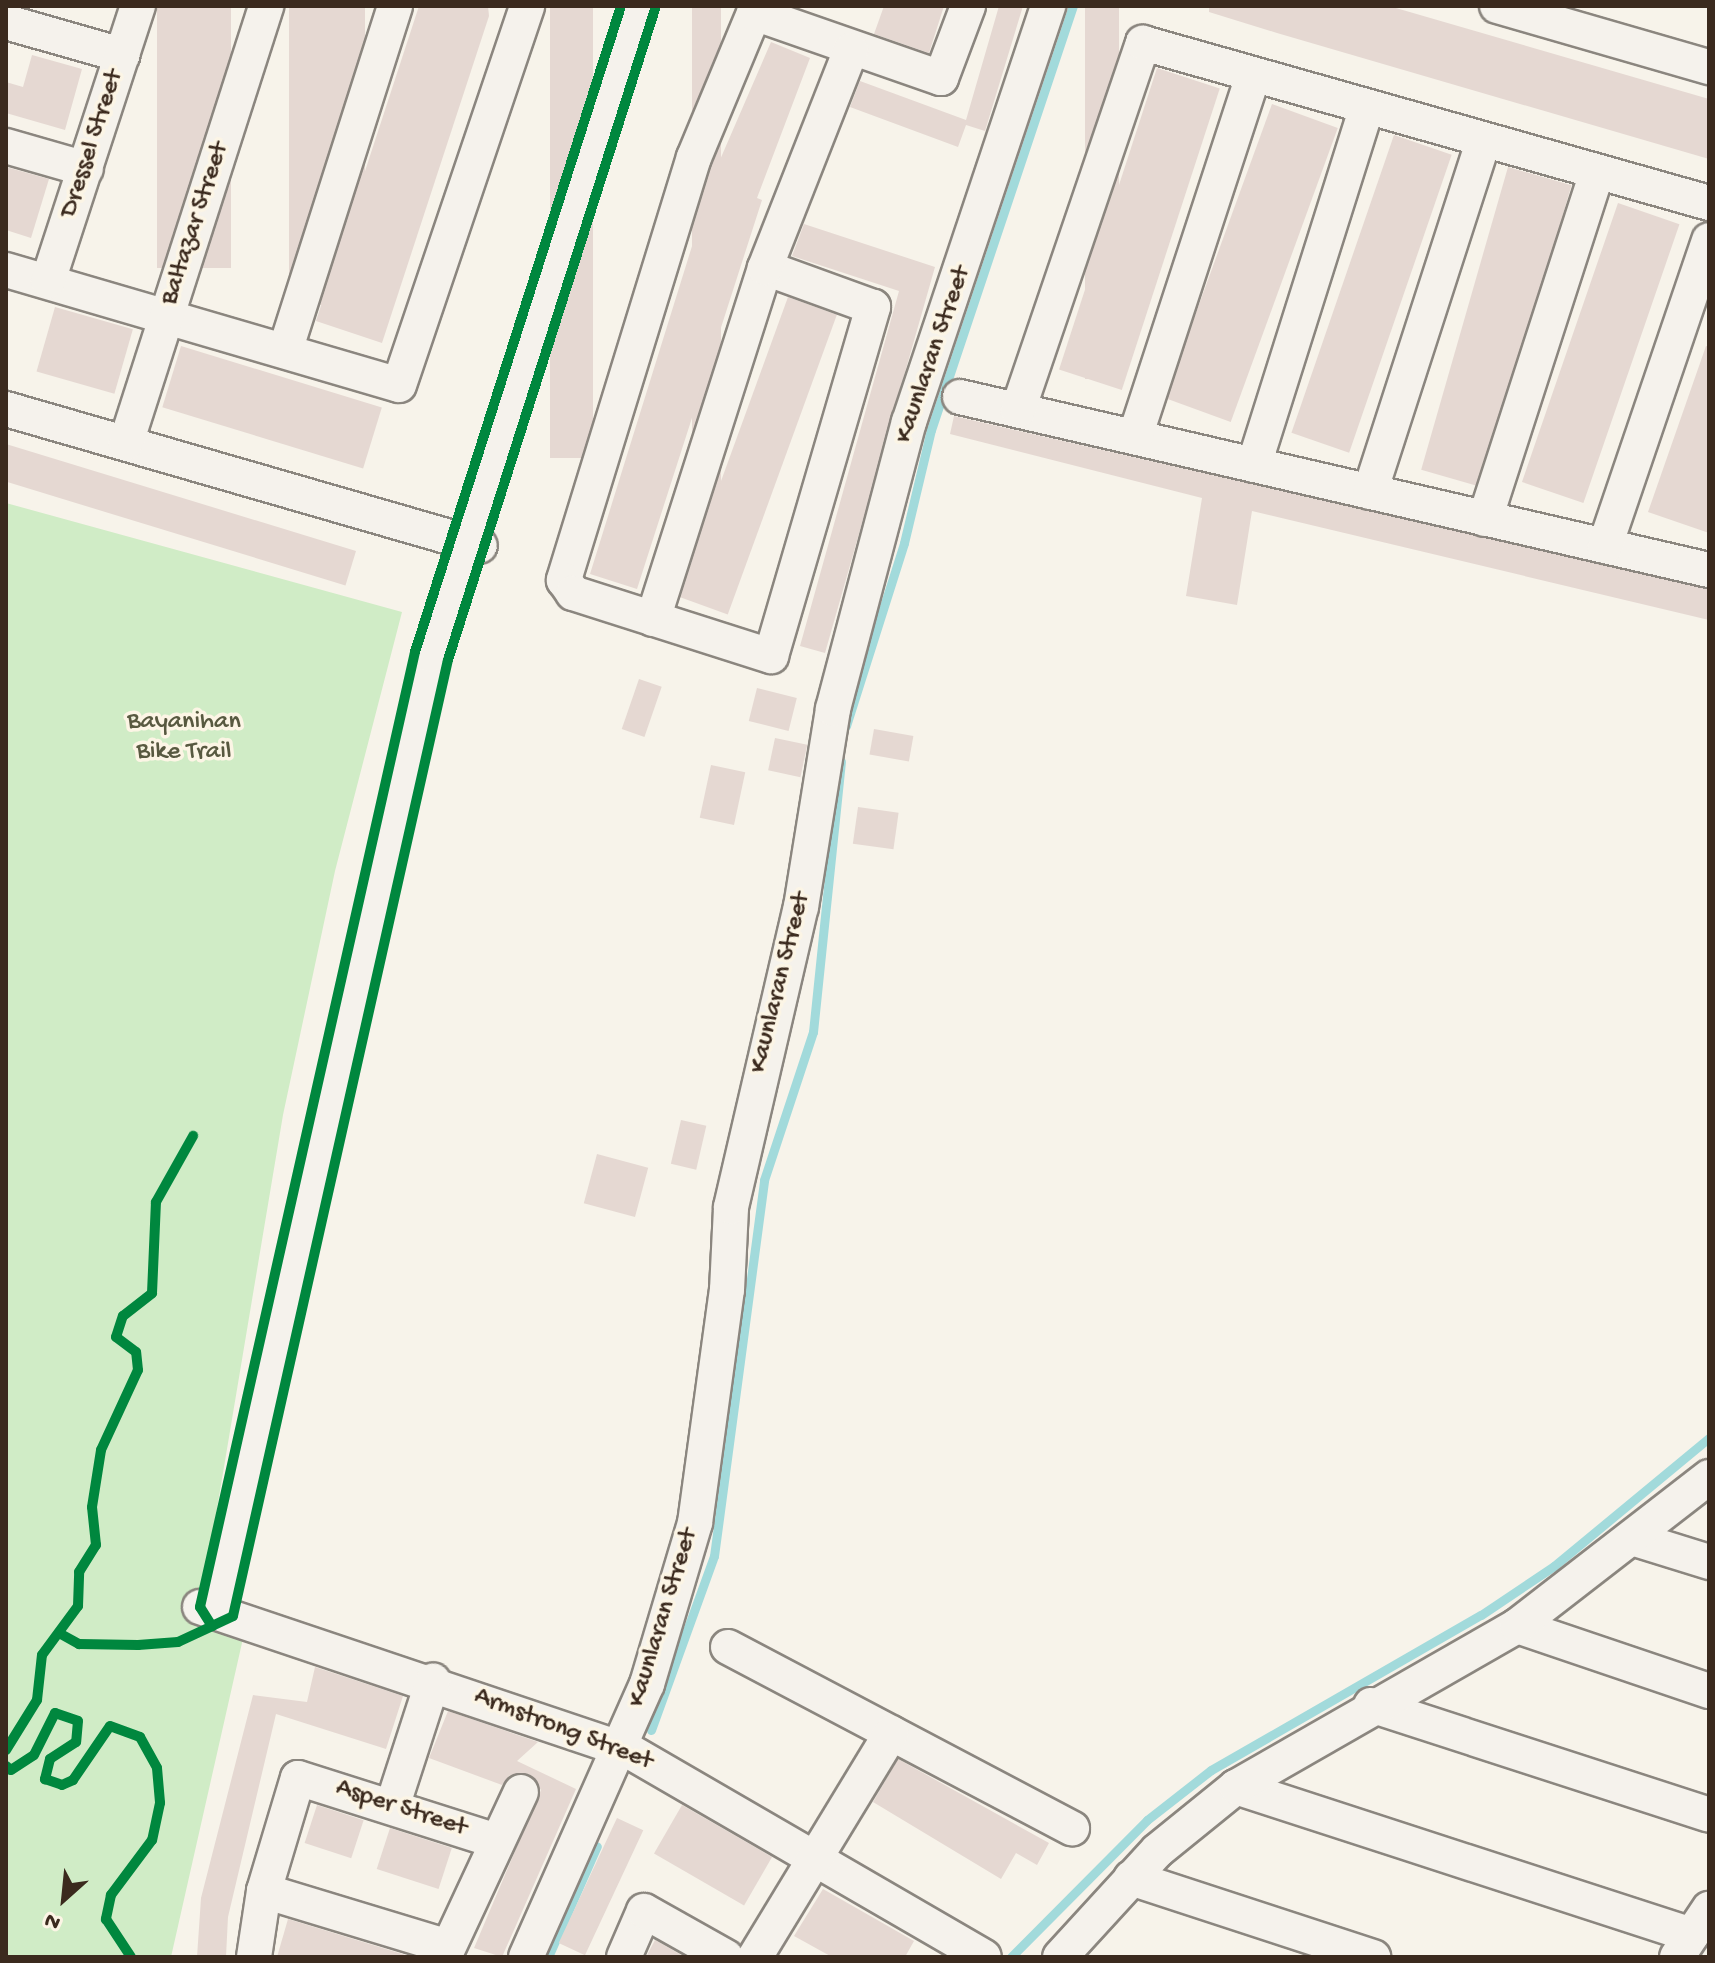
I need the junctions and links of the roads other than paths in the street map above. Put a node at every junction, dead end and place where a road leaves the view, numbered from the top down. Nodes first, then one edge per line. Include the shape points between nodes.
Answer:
1 (138, 6) edge
2 (266, 6) edge
3 (395, 6) edge
4 (527, 6) edge
5 (637, 6) edge
6 (968, 6) edge
7 (1048, 6) edge
8 (1497, 6) edge
9 (755, 9) edge
10 (10, 17) edge
11 (851, 50) junction
12 (122, 55) junction
13 (1709, 67) edge
14 (1253, 75) junction
15 (1367, 107) junction
16 (1484, 140) junction
17 (6, 146) edge
18 (86, 169) junction
19 (1597, 172) junction
20 (1709, 203) edge
21 (1709, 240) edge
22 (765, 268) junction
23 (6, 270) edge
24 (48, 281) junction
25 (167, 316) junction
26 (285, 351) junction
27 (960, 397) dead end
28 (6, 409) edge
29 (1018, 410) junction
30 (1135, 437) junction
31 (126, 443) junction
32 (1254, 465) junction
33 (1370, 492) junction
34 (1485, 519) junction
35 (472, 544) junction
36 (1605, 546) junction
37 (1709, 570) edge
38 (653, 619) junction
39 (1709, 1477) edge
40 (1632, 1538) junction
41 (1709, 1562) edge
42 (1517, 1626) junction
43 (728, 1647) dead end
44 (433, 1681) junction
45 (1709, 1691) edge
46 (1371, 1705) junction
47 (891, 1733) junction
48 (620, 1748) junction
49 (1236, 1787) junction
50 (521, 1792) dead end
51 (392, 1807) junction
52 (1709, 1815) edge
53 (1072, 1828) dead end
54 (497, 1841) junction
55 (814, 1859) junction
56 (1131, 1878) junction
57 (264, 1891) junction
58 (1693, 1934) edge
59 (446, 1952) edge
60 (254, 1957) edge
61 (526, 1957) edge
62 (624, 1957) edge
63 (726, 1957) edge
64 (755, 1957) edge
65 (983, 1957) edge
66 (1060, 1957) edge
67 (1373, 1957) edge

1 - 12 street, Dressel Street
2 - 25 street, Baltazar Street
3 - 26 street
4 - 26 street via 399,385
5 - 35 street
6 - 11 street via 941,78
7 - 48 street, Kaunlaran Street via 909,422 833,709 795,935 733,1197 727,1290 695,1523 668,1625
8 - 13 street
9 - 11 street
9 - 38 street via 694,157 564,580 573,593
10 - 12 street
11 - 22 street
12 - 18 street, Dressel Street
14 - 15 street
14 - 29 street via 1143,43
14 - 30 street
15 - 16 street
15 - 32 street
16 - 19 street
16 - 33 street
17 - 18 street
18 - 24 street, Dressel Street
19 - 20 street
19 - 34 street
21 - 36 street
22 - 38 street
22 - 38 street via 873,307 771,656
23 - 24 street
24 - 25 street
25 - 26 street
25 - 31 street, Baltazar Street
27 - 29 street
28 - 31 street
29 - 30 street
30 - 32 street
31 - 35 street
32 - 33 street
33 - 34 street
34 - 36 street
35 - 44 street, Armstrong Street via 427,671 208,1609
36 - 37 street
39 - 40 street
40 - 41 street
40 - 42 street
42 - 45 street
42 - 46 street
43 - 47 street
44 - 48 street, Armstrong Street
44 - 51 street
46 - 49 street
46 - 52 street
47 - 53 street
47 - 55 street
48 - 55 street, Armstrong Street
48 - 61 street, Kaunlaran Street
49 - 56 street
49 - 58 street
50 - 54 street
51 - 54 street, Asper Street
51 - 57 street, Asper Street via 304,1777 294,1780
54 - 59 street
55 - 64 street
55 - 65 street, Armstrong Street
56 - 66 street
56 - 67 street
57 - 59 street
57 - 60 street
62 - 63 street via 644,1911

